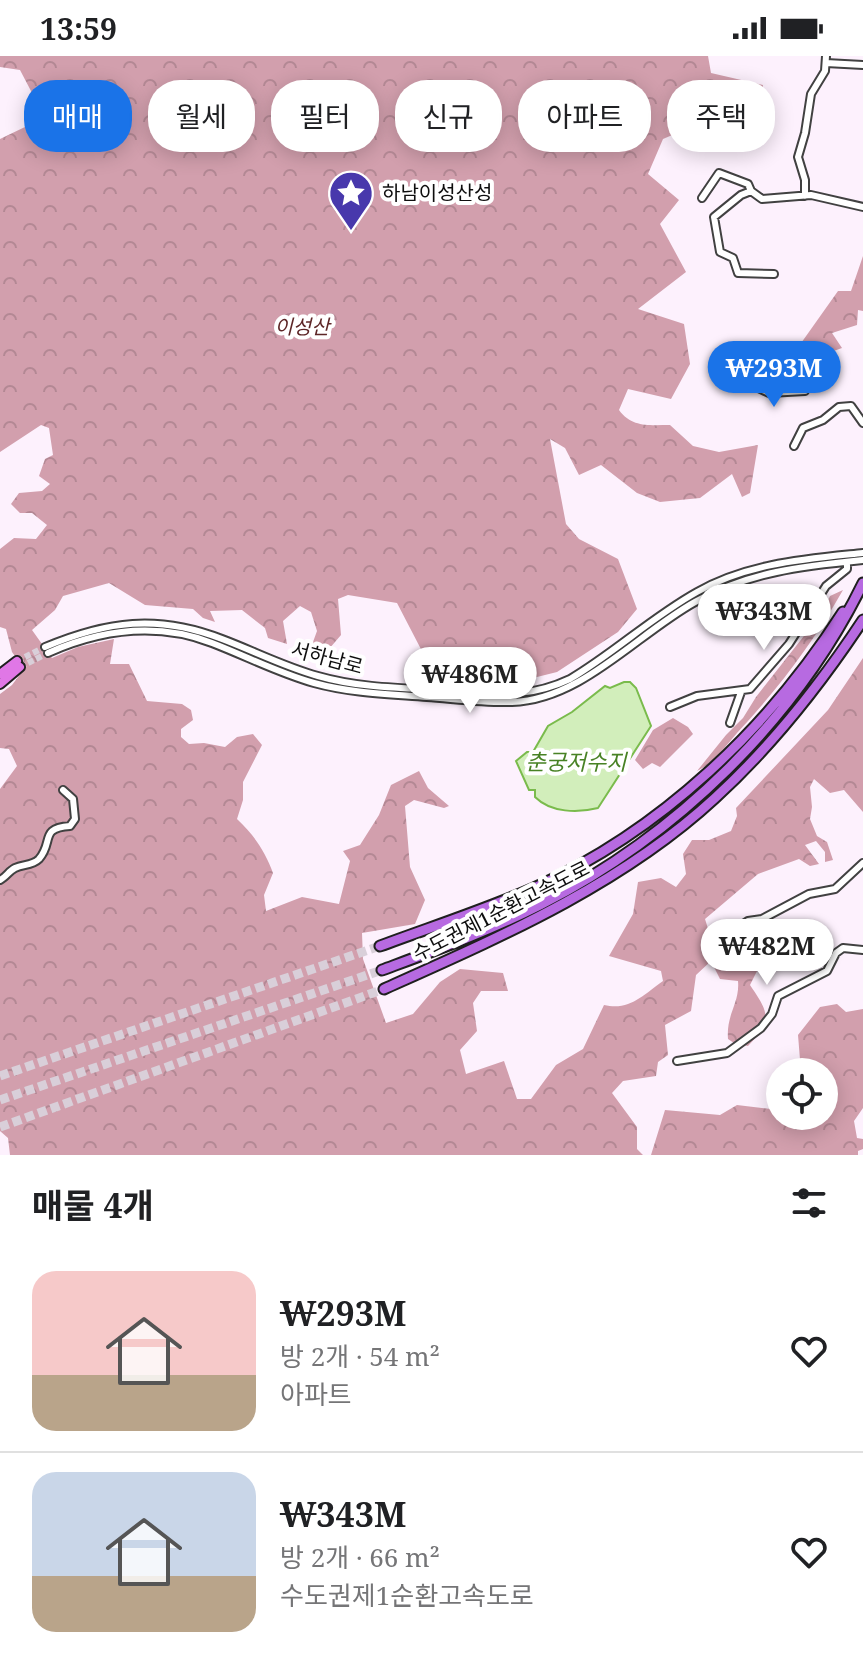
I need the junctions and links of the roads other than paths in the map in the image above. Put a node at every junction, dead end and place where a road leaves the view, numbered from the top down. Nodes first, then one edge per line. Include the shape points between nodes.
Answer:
1 (826, 60) edge
2 (863, 65) edge
3 (751, 191) junction
4 (805, 196) junction
5 (702, 198) dead end
6 (863, 207) edge
7 (774, 274) dead end
8 (750, 384) dead end
9 (805, 391) dead end
10 (863, 423) edge
11 (794, 446) dead end
12 (863, 553) edge
13 (863, 560) edge
14 (847, 562) junction
15 (863, 581) edge
16 (863, 620) edge
17 (0, 674) edge
18 (0, 684) edge
19 (741, 692) junction
20 (670, 707) dead end
21 (730, 723) dead end
22 (63, 790) dead end
23 (863, 863) edge
24 (0, 880) edge
25 (719, 931) dead end
26 (380, 946) tunnel mouth
27 (863, 950) edge
28 (382, 970) tunnel mouth
29 (384, 989) tunnel mouth
30 (677, 1061) dead end

1 - 2 street
1 - 4 street via 811,94 798,157
3 - 4 street via 762,199
3 - 5 street via 748,184 719,173
3 - 7 street via 714,217 717,242 720,252 733,258 738,273
4 - 6 street
8 - 9 street via 769,393
10 - 11 street via 851,406 839,407 803,428
12 - 14 street, 서하남로 via 769,564 710,584 570,679 518,695 329,679 201,632 160,623 106,626 47,650 111,632 161,631 210,642 329,687 522,702 584,678 693,603 733,584 770,572
13 - 14 street, 서하남로
14 - 19 street via 847,569 826,586 769,669
15 - 26 highway, 수도권제1순환고속도로 via 794,681 684,792 629,833 534,888
15 - 28 highway, 수도권제1순환고속도로 via 841,628 774,719 653,833 542,904 463,941
16 - 29 highway, 수도권제1순환고속도로 via 824,679 772,740 676,829 539,916
17 - 18 main road via 19,664
19 - 20 street via 697,696
19 - 21 street
22 - 24 street via 73,799 75,819 70,826 50,831 39,859
23 - 25 street via 835,889 809,894 762,919
27 - 30 street via 843,948 827,971 778,996 761,1028 727,1053

